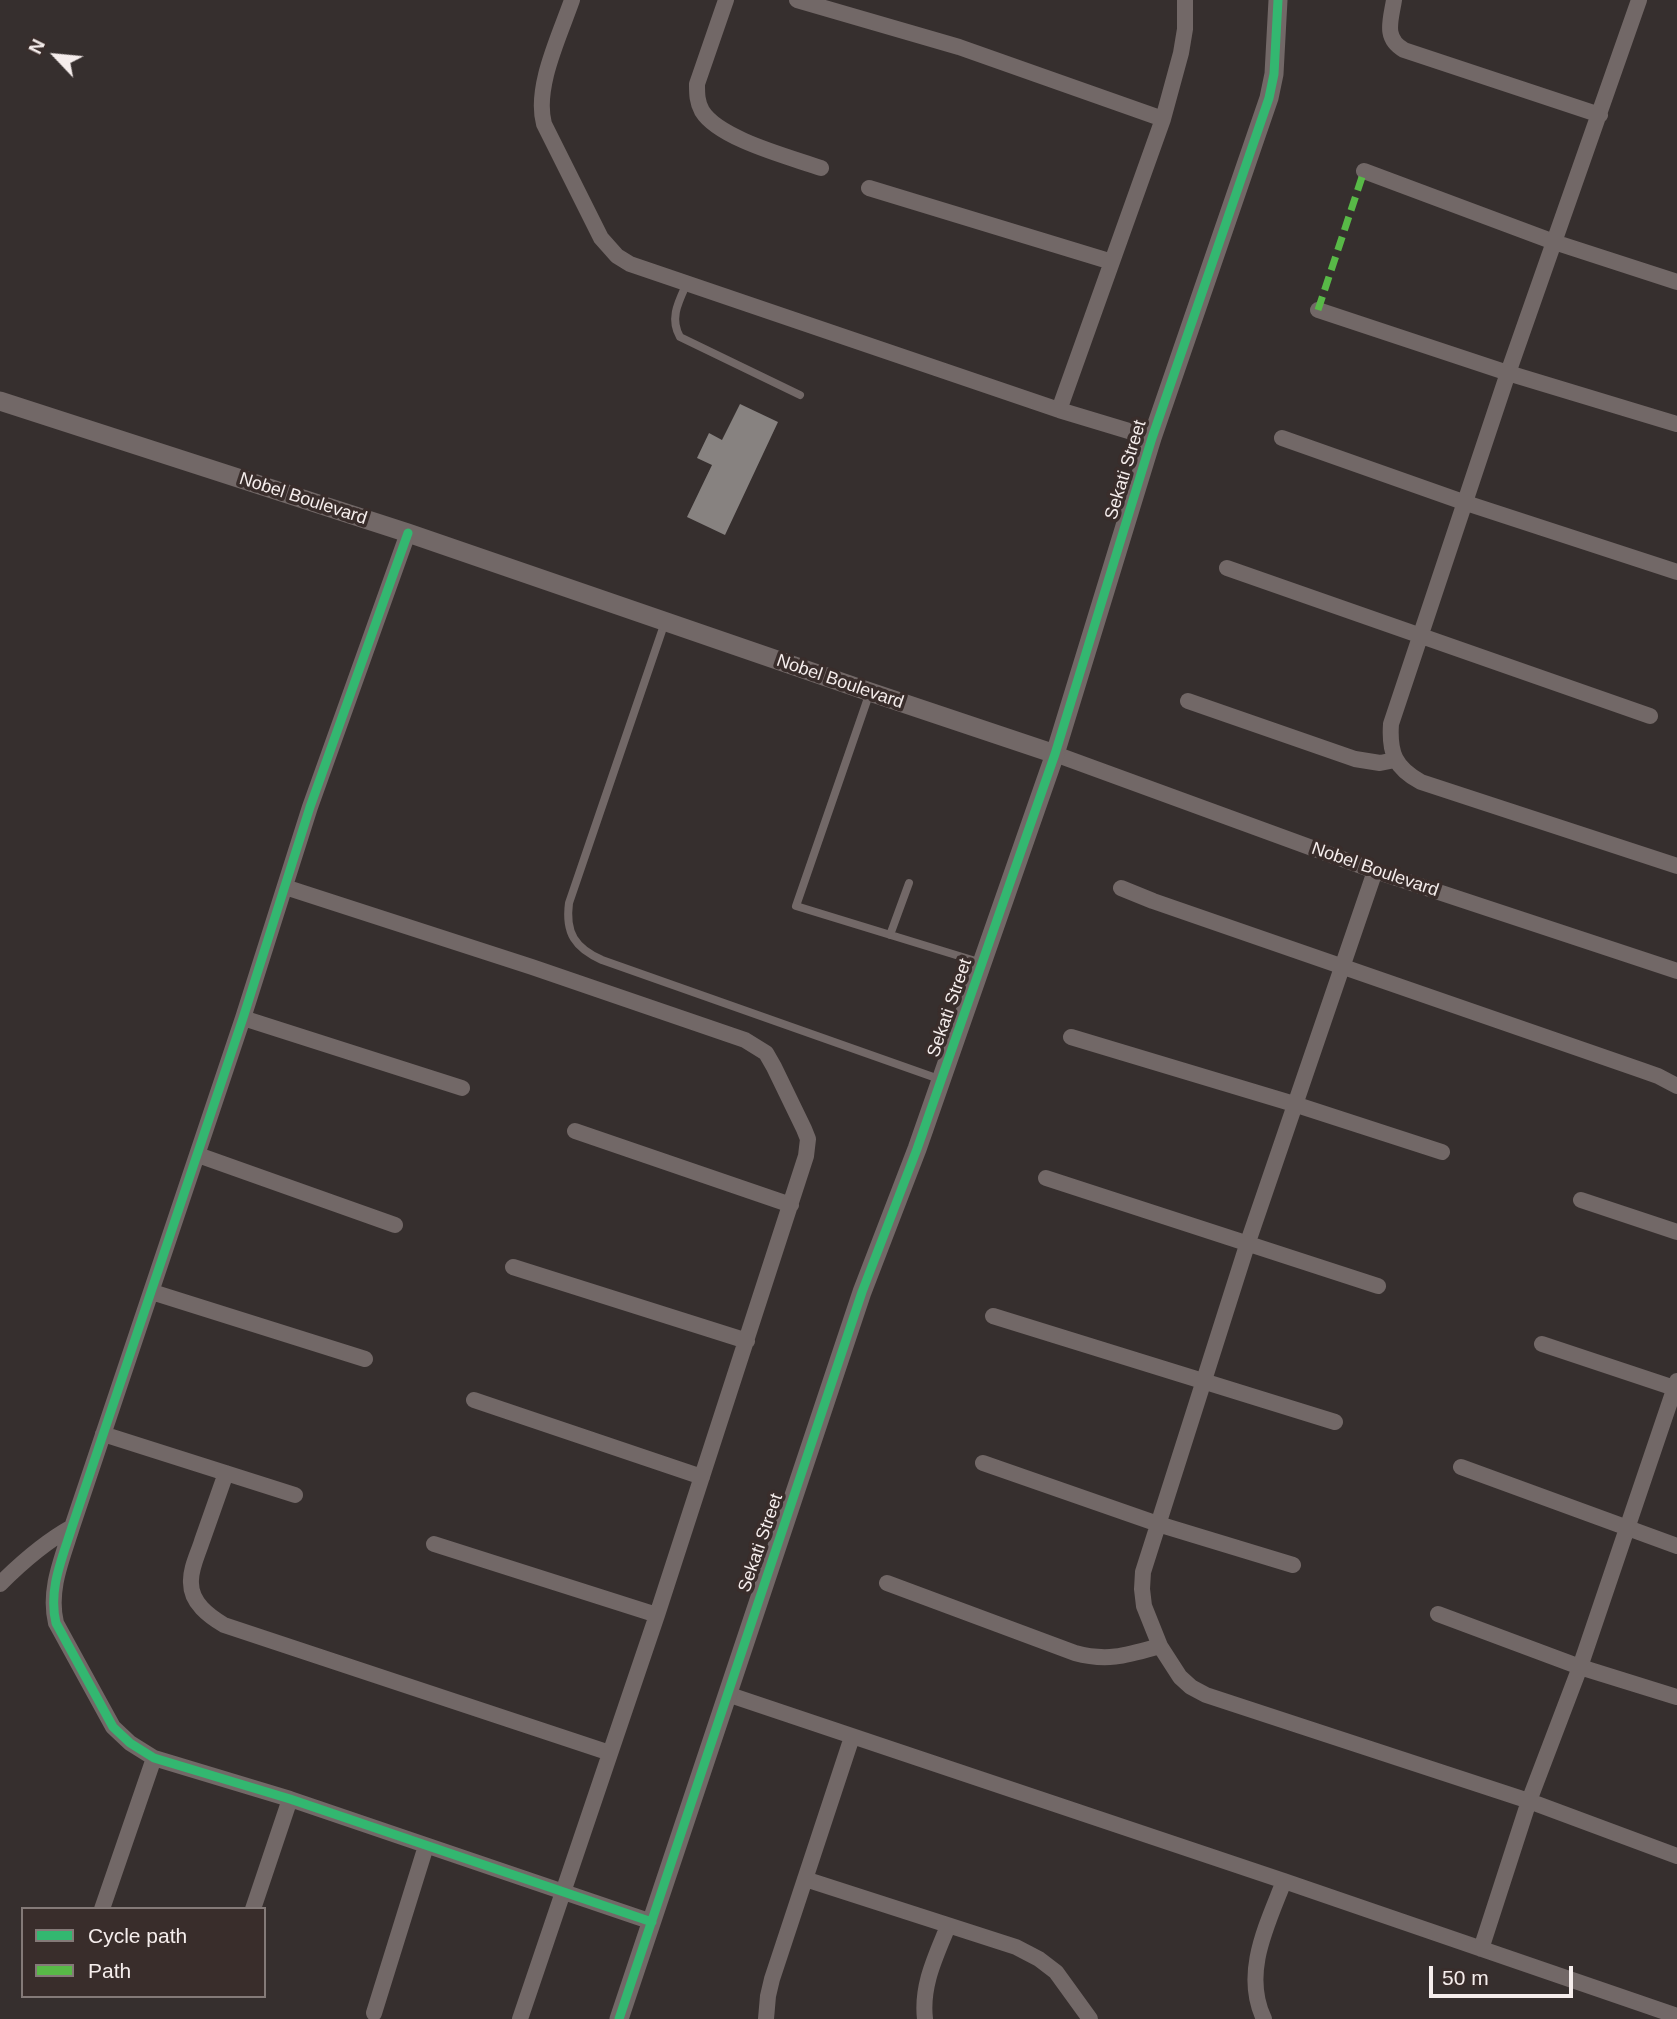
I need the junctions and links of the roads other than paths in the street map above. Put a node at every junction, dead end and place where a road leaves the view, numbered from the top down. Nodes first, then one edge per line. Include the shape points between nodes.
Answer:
1 (572, 0) edge
2 (726, 0) edge
3 (797, 0) edge
4 (1185, 0) edge
5 (1278, 0) edge
6 (1394, 0) edge
7 (1639, 0) edge
8 (1600, 115) junction
9 (1163, 119) junction
10 (821, 168) dead end
11 (1364, 171) dead end
12 (869, 188) dead end
13 (1554, 242) junction
14 (1112, 262) junction
15 (1677, 282) edge
16 (687, 283) junction
17 (1318, 310) dead end
18 (1508, 373) junction
19 (800, 395) dead end
20 (0, 401) edge
21 (1059, 410) junction
22 (1677, 424) edge
23 (1152, 438) junction
24 (1282, 438) dead end
25 (1466, 503) junction
26 (408, 533) junction
27 (1227, 568) dead end
28 (1677, 572) edge
29 (665, 622) junction
30 (1421, 635) junction
31 (870, 692) junction
32 (1188, 701) dead end
33 (1650, 716) dead end
34 (1055, 754) junction
35 (1395, 760) junction
36 (1677, 866) edge
37 (1374, 871) junction
38 (909, 883) dead end
39 (285, 887) junction
40 (1121, 888) dead end
41 (890, 934) junction
42 (982, 963) junction
43 (1343, 967) junction
44 (1677, 971) edge
45 (243, 1018) junction
46 (1071, 1037) dead end
47 (942, 1080) junction
48 (1677, 1086) edge
49 (462, 1088) dead end
50 (1294, 1104) junction
51 (575, 1131) dead end
52 (1442, 1152) dead end
53 (198, 1155) junction
54 (1046, 1178) dead end
55 (1581, 1200) dead end
56 (791, 1205) junction
57 (396, 1225) dead end
58 (1677, 1233) edge
59 (1248, 1242) junction
60 (513, 1267) dead end
61 (1378, 1286) dead end
62 (152, 1292) junction
63 (993, 1316) dead end
64 (747, 1341) junction
65 (1542, 1344) dead end
66 (365, 1359) dead end
67 (1205, 1381) junction
68 (1676, 1386) edge
69 (474, 1400) dead end
70 (1335, 1422) dead end
71 (103, 1434) junction
72 (983, 1463) dead end
73 (1461, 1467) dead end
74 (226, 1473) junction
75 (702, 1477) junction
76 (295, 1495) dead end
77 (1158, 1524) junction
78 (72, 1527) junction
79 (1628, 1527) junction
80 (434, 1544) dead end
81 (1677, 1546) edge
82 (1293, 1565) dead end
83 (887, 1583) dead end
84 (0, 1584) edge
85 (1438, 1614) dead end
86 (657, 1615) junction
87 (1160, 1646) junction
88 (1580, 1667) junction
89 (727, 1694) junction
90 (1677, 1697) edge
91 (852, 1737) junction
92 (610, 1753) junction
93 (154, 1758) junction
94 (290, 1800) junction
95 (1529, 1801) junction
96 (426, 1846) junction
97 (1677, 1856) edge
98 (805, 1880) junction
99 (1284, 1881) junction
100 (565, 1892) junction
101 (103, 1907) edge
102 (254, 1907) edge
103 (652, 1922) junction
104 (948, 1926) junction
105 (1481, 1949) junction
106 (374, 2013) dead end
107 (1677, 2016) edge
108 (520, 2019) edge
109 (619, 2019) edge
110 (766, 2019) edge
111 (925, 2019) edge
112 (1090, 2019) edge
113 (1264, 2019) edge

1 - 16 street via 543,84 540,111 544,124 609,248 630,264
2 - 10 street via 697,85 703,113 741,139
3 - 9 street via 959,47
4 - 9 street via 1181,53
5 - 23 street, Sekati Street via 1275,74 1269,98
6 - 8 street via 1390,31 1404,50
7 - 8 street
8 - 13 street
9 - 14 street
11 - 13 street
12 - 14 street
13 - 15 street
13 - 18 street
14 - 21 street
16 - 19 lane via 674,321 680,337
16 - 21 street
17 - 18 street
18 - 22 street
18 - 25 street
20 - 26 street, Nobel Boulevard
21 - 23 street
23 - 34 street, Sekati Street
24 - 25 street
25 - 28 street
25 - 30 street
26 - 29 street, Nobel Boulevard
26 - 39 street
27 - 30 street
29 - 31 street, Nobel Boulevard
29 - 47 lane via 569,903 570,933 587,954 602,960
30 - 33 street
30 - 35 street via 1391,724
31 - 34 street, Nobel Boulevard
31 - 41 lane via 796,906
32 - 35 street via 1355,759
34 - 37 street, Nobel Boulevard
34 - 42 street, Sekati Street
35 - 36 street via 1421,782
37 - 43 street
37 - 44 street, Nobel Boulevard
38 - 41 lane
39 - 45 street
39 - 56 street via 755,1045 774,1067 807,1139
40 - 43 street
41 - 42 lane
42 - 47 street, Sekati Street
43 - 48 street
43 - 50 street
45 - 49 street
45 - 53 street
46 - 50 street
47 - 89 street, Sekati Street via 862,1292
50 - 52 street
50 - 59 street
51 - 56 street
53 - 57 street
53 - 62 street
54 - 59 street
55 - 58 street
56 - 64 street
59 - 61 street
59 - 67 street
60 - 64 street
62 - 66 street
62 - 71 street
63 - 67 street
64 - 75 street
65 - 68 street
67 - 70 street
67 - 77 street
68 - 79 street
69 - 75 street
71 - 74 street
71 - 78 street
72 - 77 street
73 - 79 street
74 - 76 street
74 - 92 street via 191,1584 193,1595 210,1617
75 - 86 street
77 - 82 street
77 - 87 street via 1142,1589
78 - 84 street via 27,1558
78 - 93 street via 53,1594 56,1623 113,1727
79 - 81 street
79 - 88 street
80 - 86 street
83 - 87 street via 1092,1658 1120,1657
85 - 88 street
86 - 92 street
87 - 95 street via 1180,1677 1206,1695
88 - 90 street
88 - 95 street
89 - 91 street
89 - 103 street, Sekati Street
91 - 98 street
91 - 99 street
92 - 100 street
93 - 94 street
93 - 101 street
94 - 96 street
94 - 102 street
95 - 97 street
95 - 105 street
96 - 100 street
96 - 106 street
98 - 104 street
98 - 110 street via 772,1979
99 - 105 street
99 - 113 street via 1256,1962 1257,1997
100 - 103 street
100 - 108 street
103 - 109 street, Sekati Street
104 - 111 street via 926,1982
104 - 112 street via 1039,1959 1056,1972
105 - 107 street

